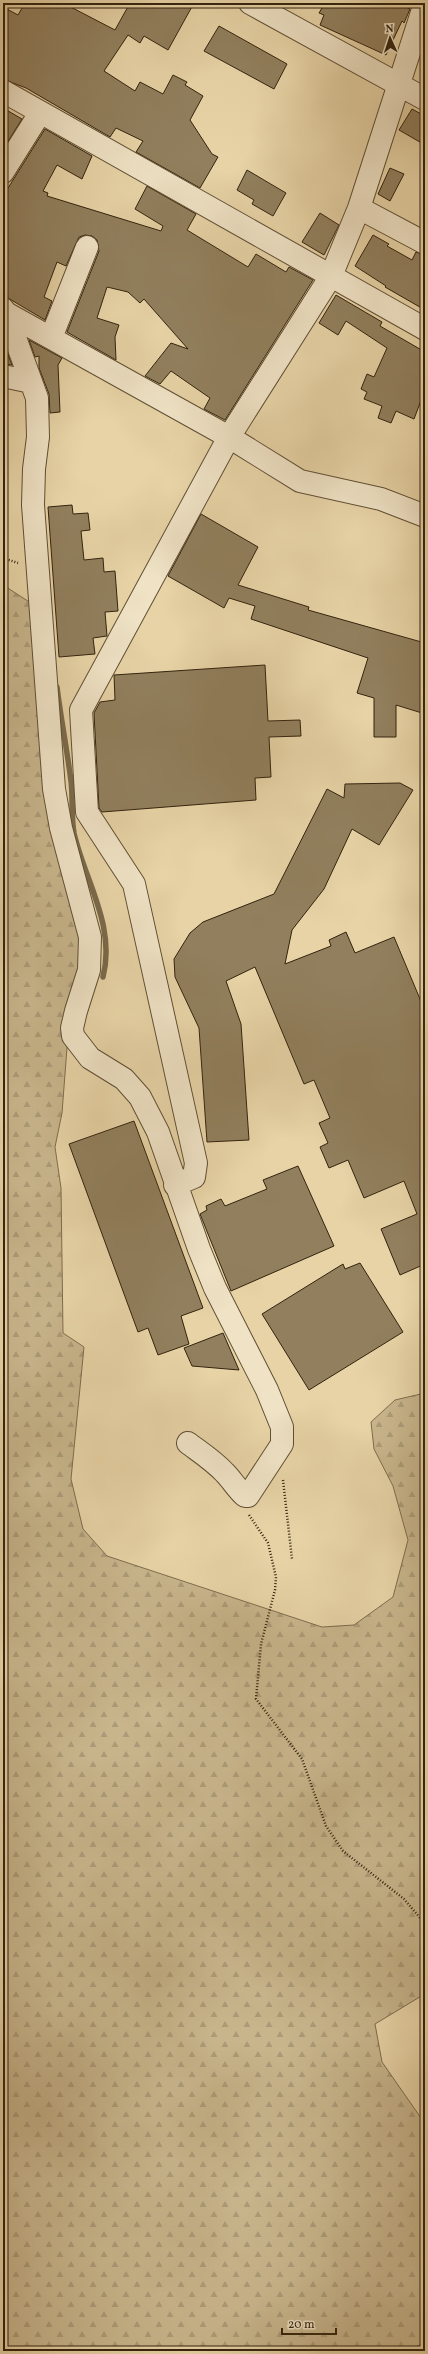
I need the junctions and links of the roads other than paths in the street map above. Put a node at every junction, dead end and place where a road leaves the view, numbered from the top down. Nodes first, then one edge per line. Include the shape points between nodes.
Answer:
1 (250, 3) edge
2 (425, 3) edge
3 (399, 84) junction
4 (3, 91) edge
5 (425, 99) edge
6 (40, 113) junction
7 (3, 172) edge
8 (359, 208) junction
9 (425, 243) edge
10 (87, 247) dead end
11 (331, 276) junction
12 (4, 311) edge
13 (425, 328) edge
14 (51, 338) junction
15 (3, 376) edge
16 (31, 382) junction
17 (229, 437) junction
18 (425, 516) edge
19 (175, 1185) junction
20 (188, 1443) dead end

1 - 3 street
2 - 3 street
3 - 5 street
3 - 8 street
4 - 6 street
6 - 7 street
6 - 11 street
8 - 9 street
8 - 11 street
10 - 14 street
11 - 13 street
11 - 17 street
12 - 14 street
12 - 16 street
14 - 17 street
15 - 16 street
16 - 19 street via 38,409 33,505 36,568 54,789 61,828 90,938 89,970 75,1017 73,1036 90,1058 124,1080 140,1097 158,1132
17 - 18 street via 300,481 381,499
17 - 19 street via 80,710 87,812 134,884 196,1163 194,1177
19 - 20 street via 215,1288 267,1390 282,1427 282,1444 248,1496 245,1496 224,1472

